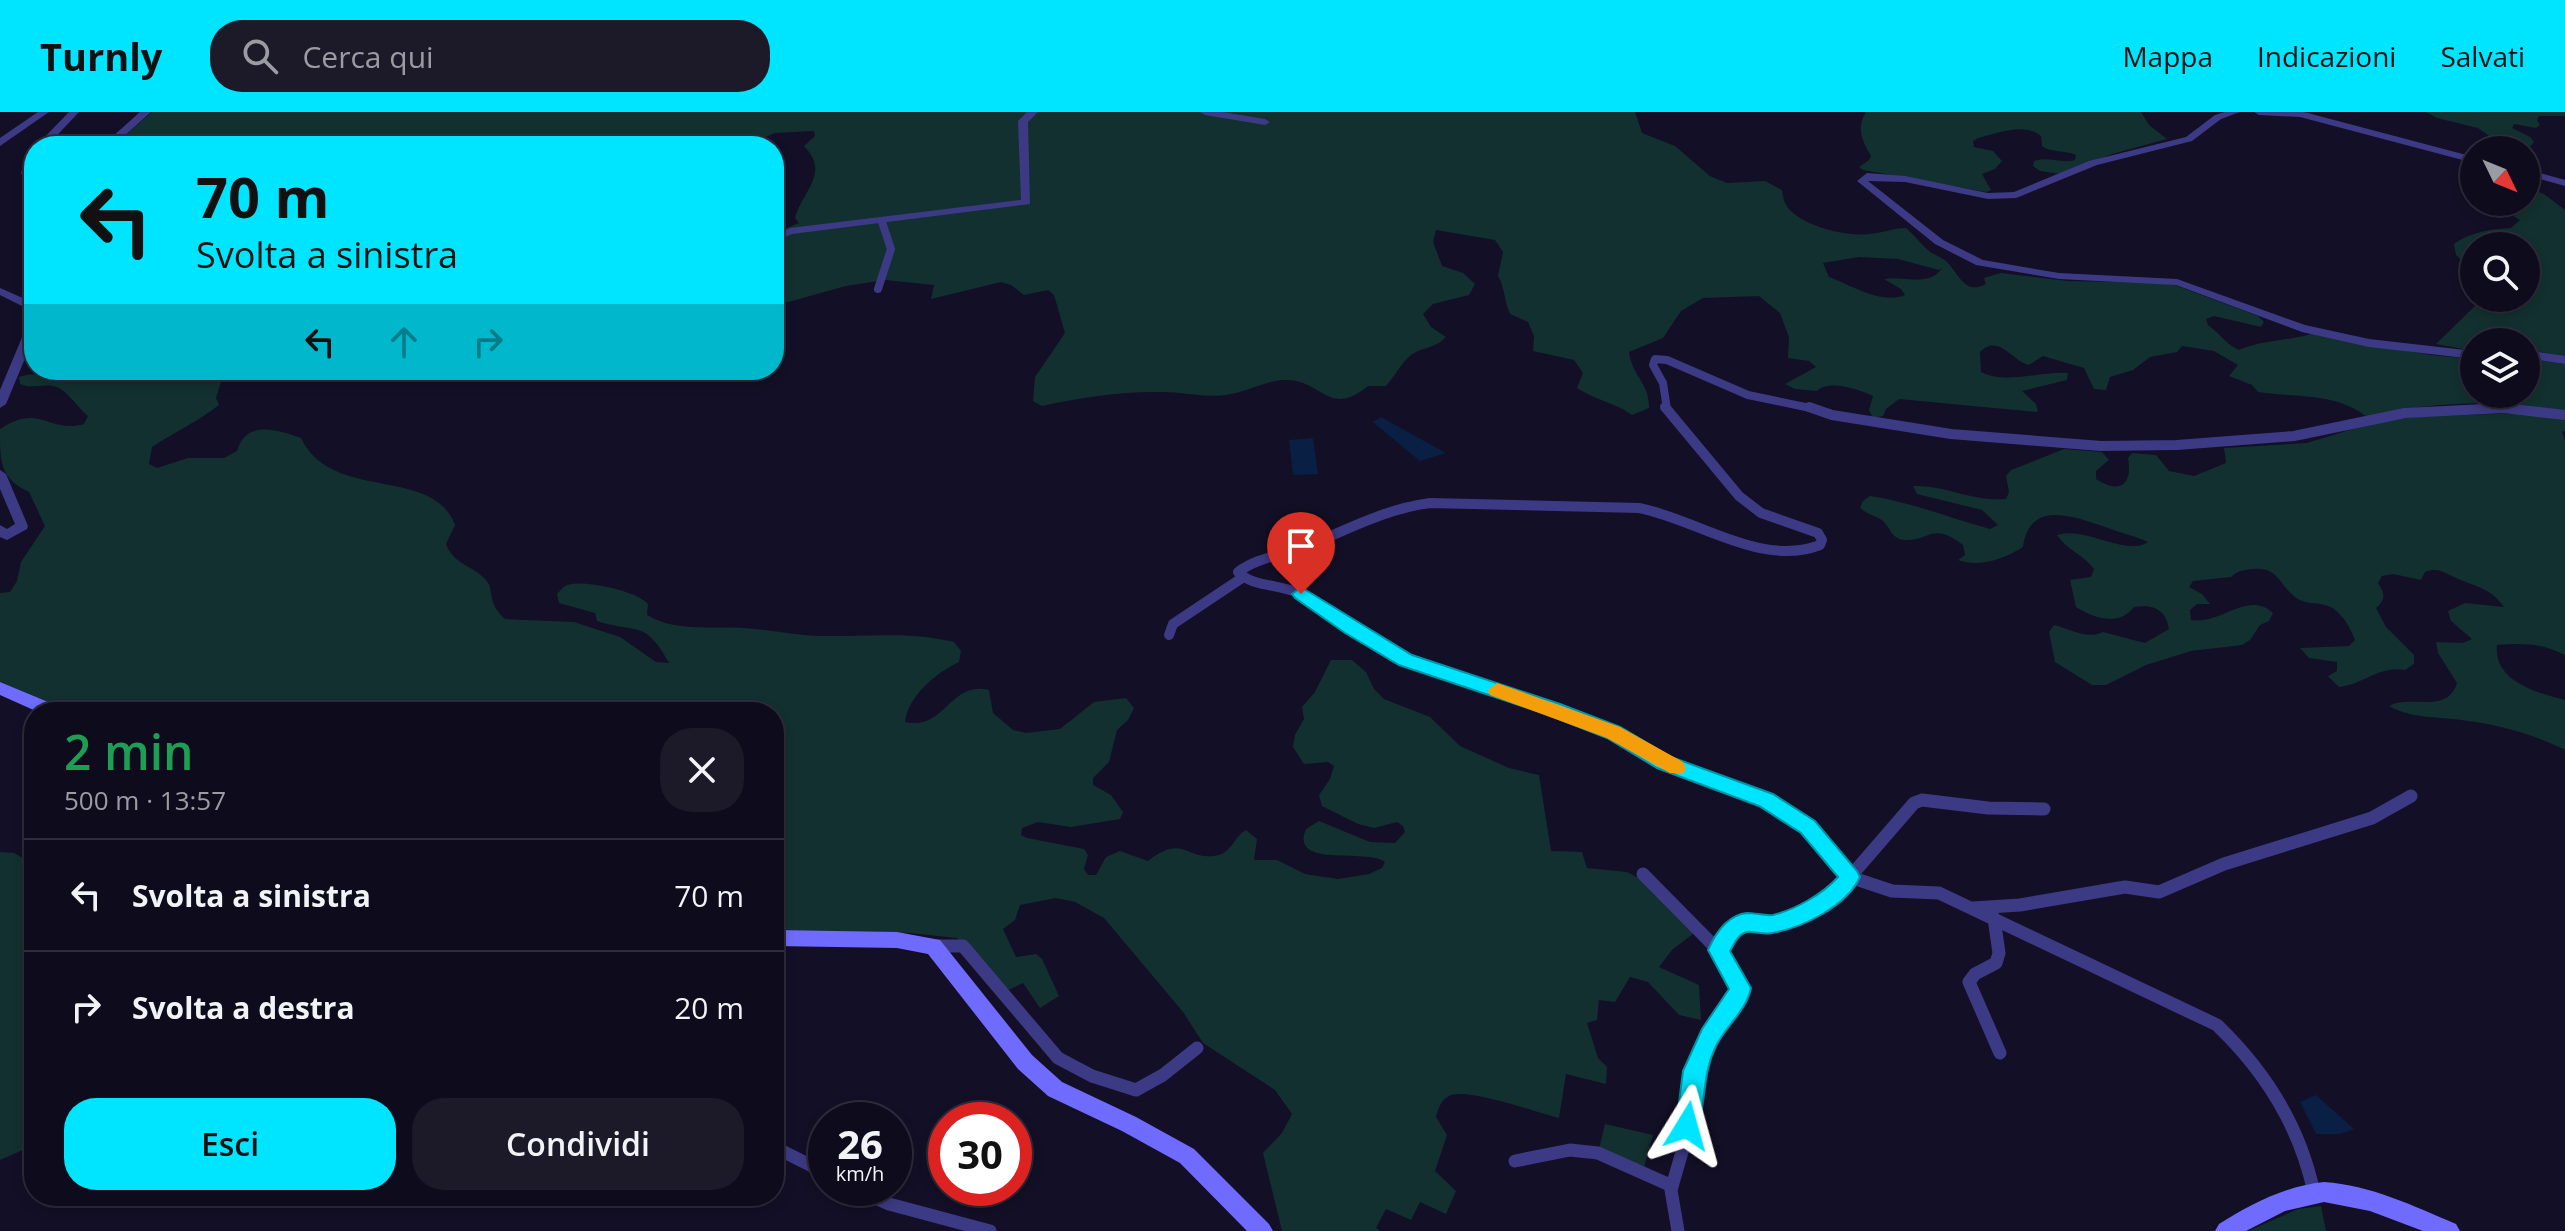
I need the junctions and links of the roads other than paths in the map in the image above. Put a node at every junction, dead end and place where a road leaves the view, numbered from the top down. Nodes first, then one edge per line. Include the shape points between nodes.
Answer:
1 (44, 112) edge
2 (74, 112) edge
3 (146, 112) edge
4 (1033, 112) edge
5 (1205, 112) edge
6 (2235, 112) edge
7 (2259, 112) edge
8 (1265, 122) dead end
9 (51, 136) edge
10 (118, 136) edge
11 (0, 143) edge
12 (2460, 156) edge
13 (2540, 176) edge
14 (2565, 183) edge
15 (882, 222) junction
16 (784, 234) edge
17 (878, 289) dead end
18 (0, 291) edge
19 (24, 302) edge
20 (24, 346) edge
21 (2460, 353) edge
22 (2540, 356) edge
23 (2565, 360) edge
24 (0, 404) edge
25 (2565, 415) edge
26 (0, 474) edge
27 (0, 530) edge
28 (1242, 578) junction
29 (1169, 635) dead end
30 (0, 688) edge
31 (32, 702) edge
32 (2411, 796) dead end
33 (2044, 809) dead end
34 (1643, 874) dead end
35 (1850, 877) junction
36 (1973, 908) junction
37 (1994, 918) junction
38 (784, 938) edge
39 (933, 946) junction
40 (1718, 950) junction
41 (1197, 1048) dead end
42 (2000, 1053) dead end
43 (784, 1152) edge
44 (1515, 1161) dead end
45 (808, 1164) edge
46 (1672, 1186) junction
47 (2314, 1193) junction
48 (896, 1206) edge
49 (990, 1231) edge
50 (1262, 1231) edge
51 (1678, 1231) edge
52 (2226, 1231) edge
53 (2449, 1231) edge

1 - 11 street
2 - 9 street
3 - 10 street
4 - 15 street via 1023,121 1026,202
5 - 8 street
6 - 21 street via 2218,117 2189,139 2093,163 2016,195 1988,196 1887,176 1862,181 1939,242 1980,263 2059,276 2177,282 2302,328 2369,343
7 - 12 street via 2300,114
13 - 14 street
15 - 16 street
15 - 17 street via 893,257
18 - 19 street
20 - 24 street
22 - 23 street
25 - 28 street via 2504,408 2405,413 2294,436 2101,446 1951,434 1832,415 1748,395 1655,359 1665,407 1739,496 1761,513 1818,533 1820,545 1801,551 1750,545 1639,508 1430,503 1402,507 1250,563 1238,572
26 - 27 street via 22,526 7,535
28 - 29 street via 1173,624
28 - 35 street via 1301,594 1405,660 1553,709 1613,733 1664,762 1766,800 1808,827
30 - 31 main road
32 - 36 street via 2372,818 2224,864 2159,892 2125,887
33 - 35 street via 1922,800
34 - 40 street
35 - 36 street via 1892,891 1939,893
35 - 40 street via 1838,892 1790,920 1732,929
36 - 37 street
37 - 42 street via 1996,963 1969,982
37 - 47 street via 2217,1025 2285,1111 2305,1152
38 - 39 main road via 897,940
39 - 41 street via 963,946 1058,1058 1092,1076 1136,1090
39 - 50 main road via 1025,1062 1055,1089 1187,1156
40 - 46 street via 1740,988 1738,999 1709,1036 1694,1071 1684,1145
43 - 45 street
44 - 46 street via 1570,1150 1598,1153
46 - 51 street
47 - 52 main road via 2279,1203
47 - 53 main road via 2342,1194
48 - 49 street

